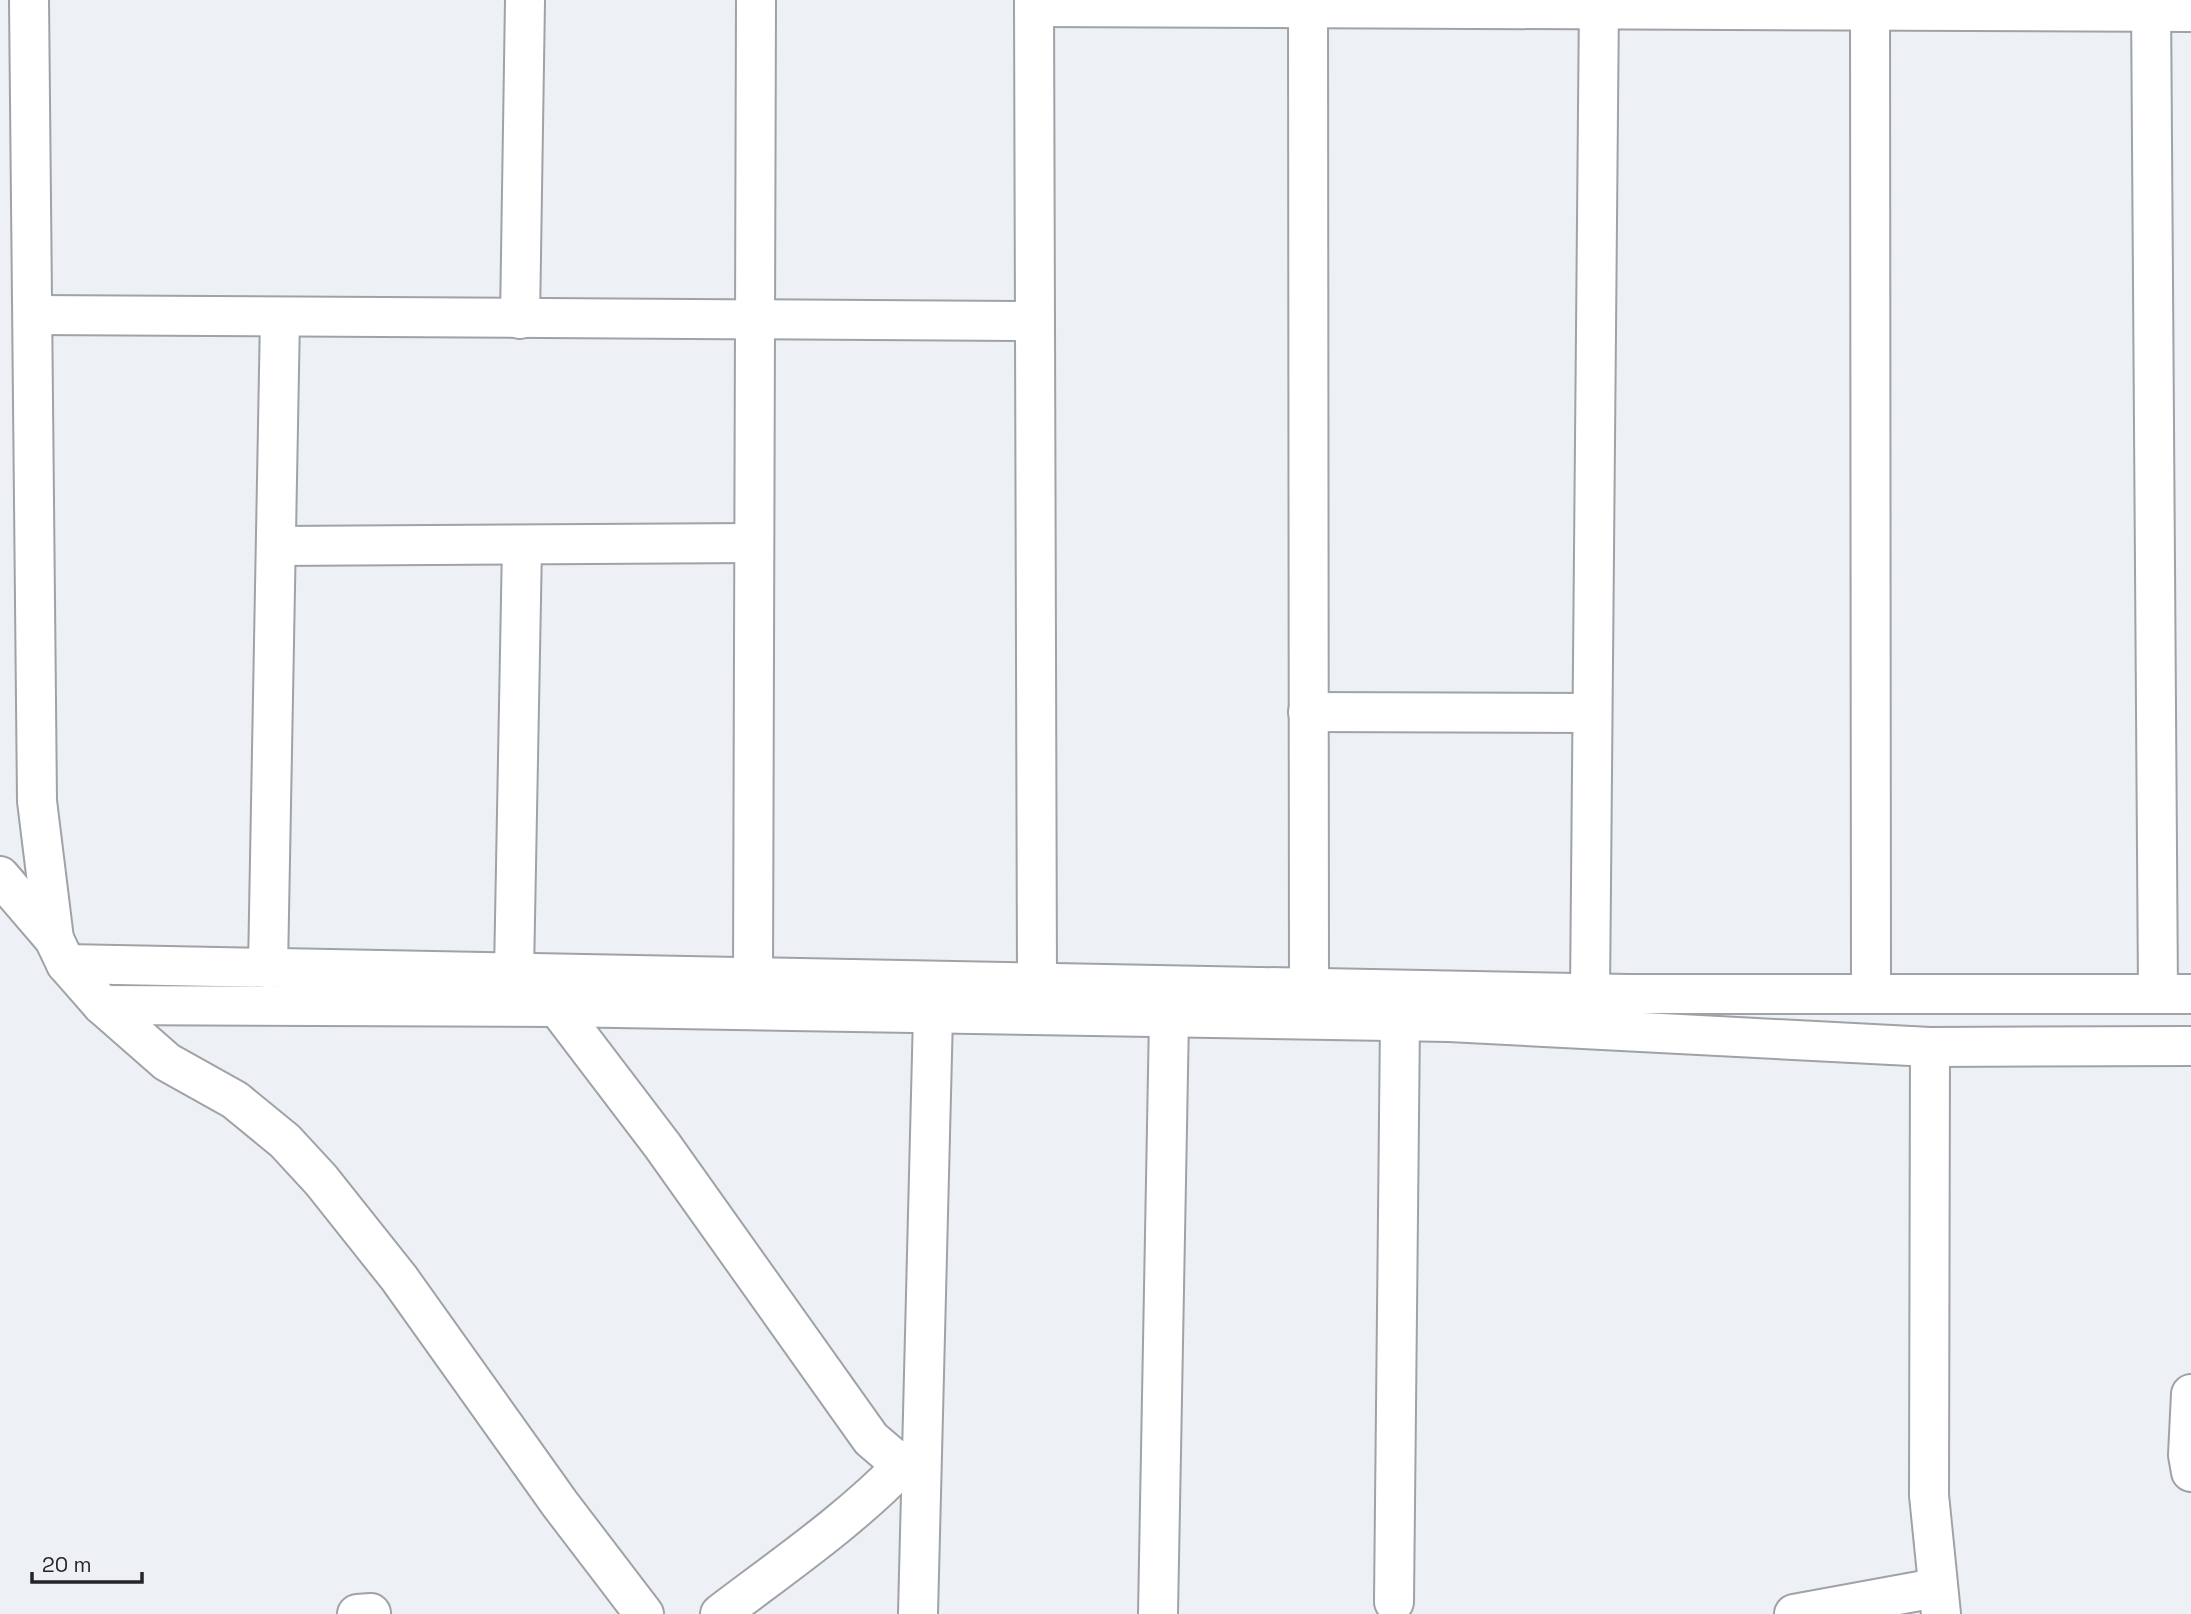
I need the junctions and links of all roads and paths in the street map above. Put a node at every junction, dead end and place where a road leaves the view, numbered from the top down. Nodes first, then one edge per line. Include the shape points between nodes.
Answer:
1 (29, 0) edge
2 (525, 0) edge
3 (756, 0) edge
4 (1034, 4) edge
5 (1308, 4) edge
6 (1599, 5) edge
7 (1870, 5) edge
8 (2151, 6) edge
9 (2191, 12) edge
10 (33, 315) junction
11 (280, 317) junction
12 (520, 319) junction
13 (755, 321) junction
14 (1035, 321) junction
15 (754, 542) junction
16 (523, 545) junction
17 (276, 547) junction
18 (1308, 712) junction
19 (1592, 713) junction
20 (0, 876) edge
21 (60, 951) junction
22 (268, 968) junction
23 (514, 973) junction
24 (752, 977) junction
25 (1037, 981) junction
26 (1309, 987) junction
27 (1590, 993) junction
28 (1871, 993) junction
29 (2174, 993) edge
30 (102, 1005) junction
31 (557, 1007) junction
32 (933, 1015) junction
33 (1168, 1018) junction
34 (1399, 1021) junction
35 (2191, 1046) edge
36 (1930, 1047) junction
37 (2191, 1394) edge
38 (913, 1466) junction
39 (2191, 1472) edge
40 (1938, 1601) edge
41 (1394, 1602) dead end
42 (644, 1614) edge
43 (720, 1614) edge
44 (918, 1614) edge
45 (1158, 1614) edge
46 (1794, 1614) edge

1 - 10 street
2 - 12 street
3 - 13 street
4 - 5 street
4 - 14 street
5 - 6 street
5 - 18 street
6 - 7 street
6 - 19 street
7 - 8 street
7 - 28 street
8 - 9 street
8 - 29 street
10 - 11 street
10 - 21 street via 37,801
11 - 12 street
11 - 17 street
12 - 13 street
13 - 14 street
13 - 15 street
14 - 25 street
15 - 16 street
15 - 24 street
16 - 17 street
16 - 23 street
17 - 22 street
18 - 19 street
18 - 26 street
19 - 27 street
20 - 21 street
21 - 22 street
21 - 30 street
22 - 23 street
23 - 24 street
24 - 25 street
25 - 26 street
26 - 27 street
27 - 28 street
28 - 29 street
30 - 31 street
30 - 42 street via 167,1062 235,1100 285,1141 321,1180 399,1278
31 - 32 street
31 - 38 street via 662,1145 871,1439
32 - 33 street
32 - 38 street
33 - 34 street
33 - 45 street
34 - 36 street
34 - 41 street
35 - 36 street
36 - 40 street via 1929,1495
37 - 39 street
38 - 43 street
38 - 44 street
40 - 46 street

